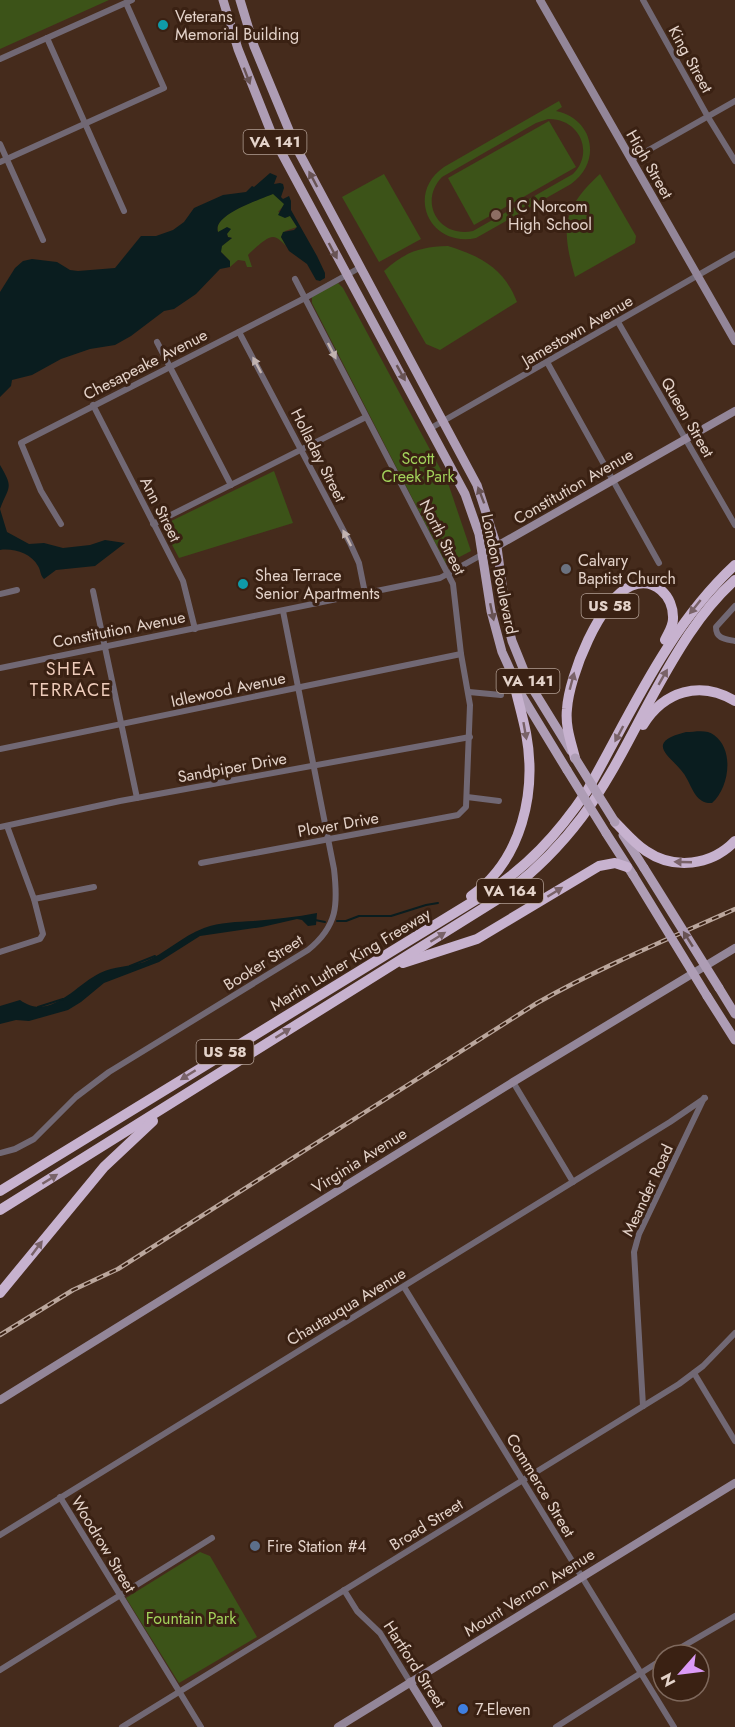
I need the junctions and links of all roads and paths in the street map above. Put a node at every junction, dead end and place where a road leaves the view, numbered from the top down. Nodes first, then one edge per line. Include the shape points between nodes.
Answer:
1 (223, 0) edge
2 (240, 0) edge
3 (540, 0) edge
4 (643, 0) edge
5 (129, 1) edge
6 (47, 38) junction
7 (0, 59) edge
8 (735, 101) edge
9 (708, 117) junction
10 (85, 124) junction
11 (0, 144) edge
12 (3, 160) edge
13 (631, 160) junction
14 (735, 161) edge
15 (124, 212) dead end
16 (43, 240) dead end
17 (735, 254) edge
18 (361, 267) junction
19 (346, 275) junction
20 (697, 277) junction
21 (295, 279) dead end
22 (305, 298) junction
23 (618, 322) junction
24 (239, 332) junction
25 (735, 341) edge
26 (157, 342) dead end
27 (547, 362) junction
28 (170, 366) junction
29 (93, 405) junction
30 (735, 411) edge
31 (366, 417) junction
32 (444, 420) junction
33 (431, 428) junction
34 (685, 439) junction
35 (301, 450) junction
36 (613, 480) junction
37 (231, 485) junction
38 (153, 524) junction
39 (60, 525) dead end
40 (735, 525) edge
41 (497, 546) junction
42 (483, 554) junction
43 (659, 563) dead end
44 (735, 565) edge
45 (448, 574) junction
46 (735, 580) edge
47 (17, 590) dead end
48 (93, 591) dead end
49 (365, 593) junction
50 (0, 594) edge
51 (735, 606) edge
52 (283, 610) junction
53 (195, 629) junction
54 (735, 641) edge
55 (106, 646) junction
56 (461, 654) junction
57 (0, 668) edge
58 (512, 674) junction
59 (647, 683) junction
60 (298, 688) junction
61 (469, 692) junction
62 (501, 695) dead end
63 (735, 701) edge
64 (122, 724) junction
65 (470, 737) junction
66 (0, 749) edge
67 (575, 758) junction
68 (614, 764) junction
69 (314, 766) junction
70 (467, 797) junction
71 (137, 798) junction
72 (498, 801) dead end
73 (615, 822) junction
74 (3, 826) edge
75 (328, 839) junction
76 (735, 842) edge
77 (201, 863) dead end
78 (630, 871) junction
79 (94, 887) dead end
80 (34, 899) junction
81 (417, 935) junction
82 (735, 948) edge
83 (0, 952) edge
84 (370, 979) junction
85 (735, 1014) edge
86 (735, 1040) edge
87 (513, 1082) junction
88 (180, 1097) junction
89 (705, 1098) joint
90 (0, 1153) edge
91 (573, 1182) junction
92 (0, 1190) edge
93 (0, 1210) edge
94 (404, 1287) junction
95 (0, 1293) edge
96 (735, 1333) edge
97 (694, 1373) junction
98 (0, 1400) edge
99 (643, 1406) junction
100 (735, 1441) edge
101 (522, 1481) junction
102 (735, 1483) edge
103 (60, 1497) junction
104 (0, 1534) edge
105 (212, 1538) dead end
106 (581, 1577) junction
107 (344, 1590) junction
108 (120, 1596) junction
109 (735, 1616) edge
110 (689, 1643) edge
111 (651, 1666) edge
112 (0, 1670) edge
113 (640, 1673) junction
114 (410, 1682) junction
115 (179, 1691) junction
116 (122, 1727) edge
117 (201, 1727) edge
118 (338, 1727) edge
119 (438, 1727) edge
120 (556, 1727) edge
121 (674, 1727) edge

1 -> 19 main road, London Boulevard / VA 141 via 237,50 264,117
18 -> 2 main road, London Boulevard / VA 141 via 280,112
3 - 13 street, High Street
4 - 9 street, King Street
5 - 6 street
5 - 10 street via 164,88
6 - 7 street
6 - 10 street
8 - 9 street
9 - 13 street
9 - 14 street, King Street
10 - 12 street
10 - 15 street
11 - 12 street
12 - 16 street
13 - 20 street, High Street
17 - 20 street, Jamestown Avenue
18 - 19 street, Chesapeake Avenue
18 - 32 main road, London Boulevard / VA 141
19 - 22 street, Chesapeake Avenue
19 -> 33 main road, London Boulevard / VA 141
20 - 23 street, Jamestown Avenue
20 - 25 street, High Street
21 - 22 street, North Street
22 - 24 street, Chesapeake Avenue
22 -> 31 street, North Street
23 - 27 street, Jamestown Avenue
23 - 34 street, Queen Street
24 - 28 street, Chesapeake Avenue
35 -> 24 street, Holladay Street
26 - 28 street
27 - 32 street, Jamestown Avenue
27 - 36 street
28 - 29 street, Chesapeake Avenue
28 - 37 street
29 - 38 street, Ann Street
29 - 39 street, Chesapeake Avenue via 21,443
30 - 34 street, Constitution Avenue
31 - 35 street
31 - 45 street, North Street
32 - 33 street, Jamestown Avenue
41 -> 32 main road, London Boulevard / VA 141 via 477,485
33 - 42 main road, London Boulevard / VA 141 via 465,494
34 - 36 street, Constitution Avenue
34 - 40 street, Queen Street
35 - 37 street
49 -> 35 street, Holladay Street via 359,563
36 - 41 street, Constitution Avenue
36 - 43 street
37 - 38 street
38 - 53 street, Ann Street via 187,591
41 - 42 street, Constitution Avenue
41 - 67 main road, London Boulevard / VA 141 via 507,621 522,667
42 - 45 street, Constitution Avenue
42 -> 58 main road, London Boulevard / VA 141 via 491,611
44 -> 59 highway via 688,615
45 - 49 street, Constitution Avenue
45 - 56 street, North Street via 454,591
68 -> 46 highway, VA 164 via 680,650
47 - 50 street
48 - 55 street
49 - 52 street, Constitution Avenue
51 - 54 street via 716,627 720,638
52 - 53 street, Constitution Avenue
52 - 60 street, Booker Street
53 - 55 street, Constitution Avenue
55 - 57 street, Constitution Avenue
55 - 64 street
56 - 60 street, Idlewood Avenue
56 - 61 street, North Street
58 - 78 main road, London Boulevard / VA 141, bridge via 534,717
58 -> 81 highway via 529,753 522,826 490,880
67 -> 59 highway, US 58 via 566,709 577,663 614,600 637,584 663,591 673,613 671,628
59 -> 81 highway, Martin Luther King Freeway / US 58 via 587,791 551,840 503,883
60 - 64 street, Idlewood Avenue
60 - 69 street, Booker Street
61 - 62 street
61 - 65 street, North Street
63 - 68 highway via 707,690 676,694 658,706
64 - 66 street, Idlewood Avenue
64 - 71 street
65 - 69 street, Sandpiper Drive
65 - 70 street, North Street
67 - 73 main road, London Boulevard / US 58, bridge
84 -> 68 highway, Martin Luther King Freeway / VA 164 via 498,899 536,870 584,816
69 - 71 street, Sandpiper Drive
69 - 75 street, Booker Street
70 - 72 street
70 - 75 street, Plover Drive via 466,809 458,815
71 - 74 street, Sandpiper Drive
76 -> 73 highway via 704,861 671,862 646,851
85 -> 73 main road, London Boulevard / US 58, bridge
74 - 80 street
75 - 77 street, Plover Drive
75 - 90 street, Booker Street via 337,904 330,925 317,943 109,1072 76,1097 34,1138
84 -> 78 highway, US 58 via 401,964 477,939 599,866 615,863
78 - 86 main road, London Boulevard, bridge
79 - 80 street
80 - 83 street via 42,937
81 -> 92 highway, Martin Luther King Freeway / US 58
82 - 87 street, Virginia Avenue
88 -> 84 highway, Martin Luther King Freeway / US 58
87 - 91 street
87 - 98 street, Virginia Avenue
93 -> 88 highway, Martin Luther King Freeway / US 58
95 -> 88 highway via 104,1167
89 - 91 street, Chautauqua Avenue
89 - 99 street, Meander Road via 634,1252
91 - 94 street, Chautauqua Avenue
94 - 101 street, Commerce Street
94 - 103 street, Chautauqua Avenue
96 - 97 street, Broad Street
97 - 99 street, Broad Street
97 - 100 street
99 - 101 street, Broad Street
101 - 106 street, Commerce Street
101 - 107 street, Broad Street
102 - 106 street, Mount Vernon Avenue
103 - 104 street, Chautauqua Avenue
103 - 108 street, Woodrow Street
105 - 108 street
106 - 113 street, Commerce Street
106 - 114 street, Mount Vernon Avenue
107 - 114 street, Hartford Street via 357,1611 380,1634
107 - 115 street, Broad Street
108 - 112 street
108 - 115 street, Woodrow Street
109 - 110 street
111 - 113 street
113 - 120 street
113 - 121 street, Commerce Street
114 - 118 street, Mount Vernon Avenue
114 - 119 street, Hartford Street
115 - 116 street, Broad Street
115 - 117 street, Woodrow Street

